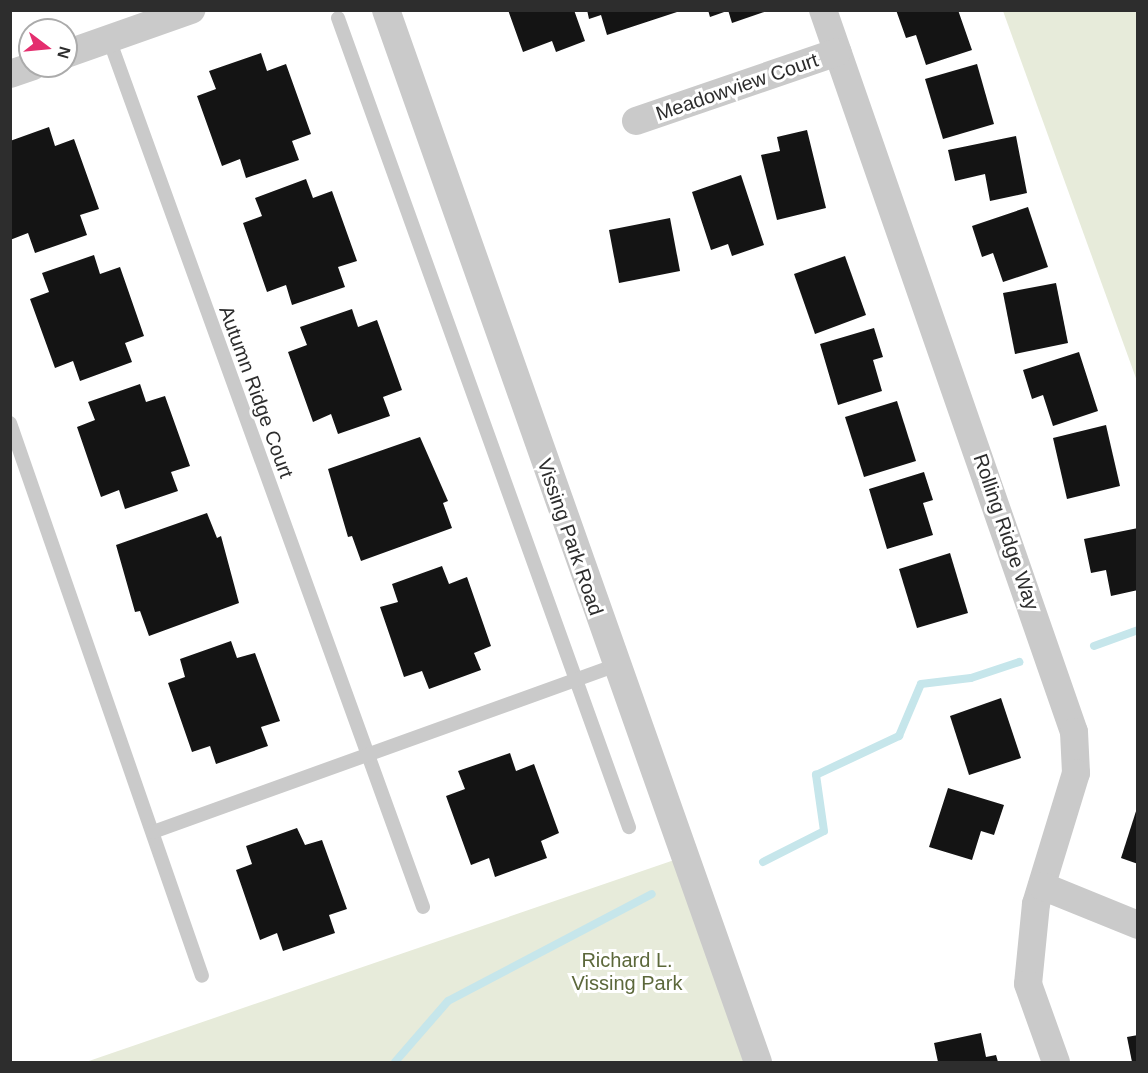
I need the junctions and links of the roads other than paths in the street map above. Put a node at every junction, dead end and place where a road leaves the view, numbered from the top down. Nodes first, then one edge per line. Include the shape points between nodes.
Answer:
1 (191, 10) edge
2 (386, 10) edge
3 (823, 10) edge
4 (338, 18) dead end
5 (109, 39) junction
6 (78, 50) edge
7 (837, 52) junction
8 (636, 122) dead end
9 (10, 423) edge
10 (615, 666) junction
11 (575, 683) junction
12 (366, 758) junction
13 (629, 827) dead end
14 (153, 832) junction
15 (1042, 886) junction
16 (423, 907) dead end
17 (1137, 925) edge
18 (202, 976) dead end
19 (758, 1062) edge
20 (1056, 1062) edge

1 - 5 street
2 - 10 street, Vissing Park Road
3 - 7 street, Rolling Ridge Way
4 - 11 lane
5 - 6 street
5 - 12 lane, Autumn Ridge Court
7 - 8 street, Meadowview Court
7 - 15 street, Rolling Ridge Way via 1074,732 1076,773
9 - 14 lane
10 - 11 lane
10 - 19 street, Vissing Park Road
11 - 12 lane
11 - 13 lane
12 - 14 lane
12 - 16 lane, Autumn Ridge Court
14 - 18 lane
15 - 17 street
15 - 20 street, Rolling Ridge Way via 1028,984

